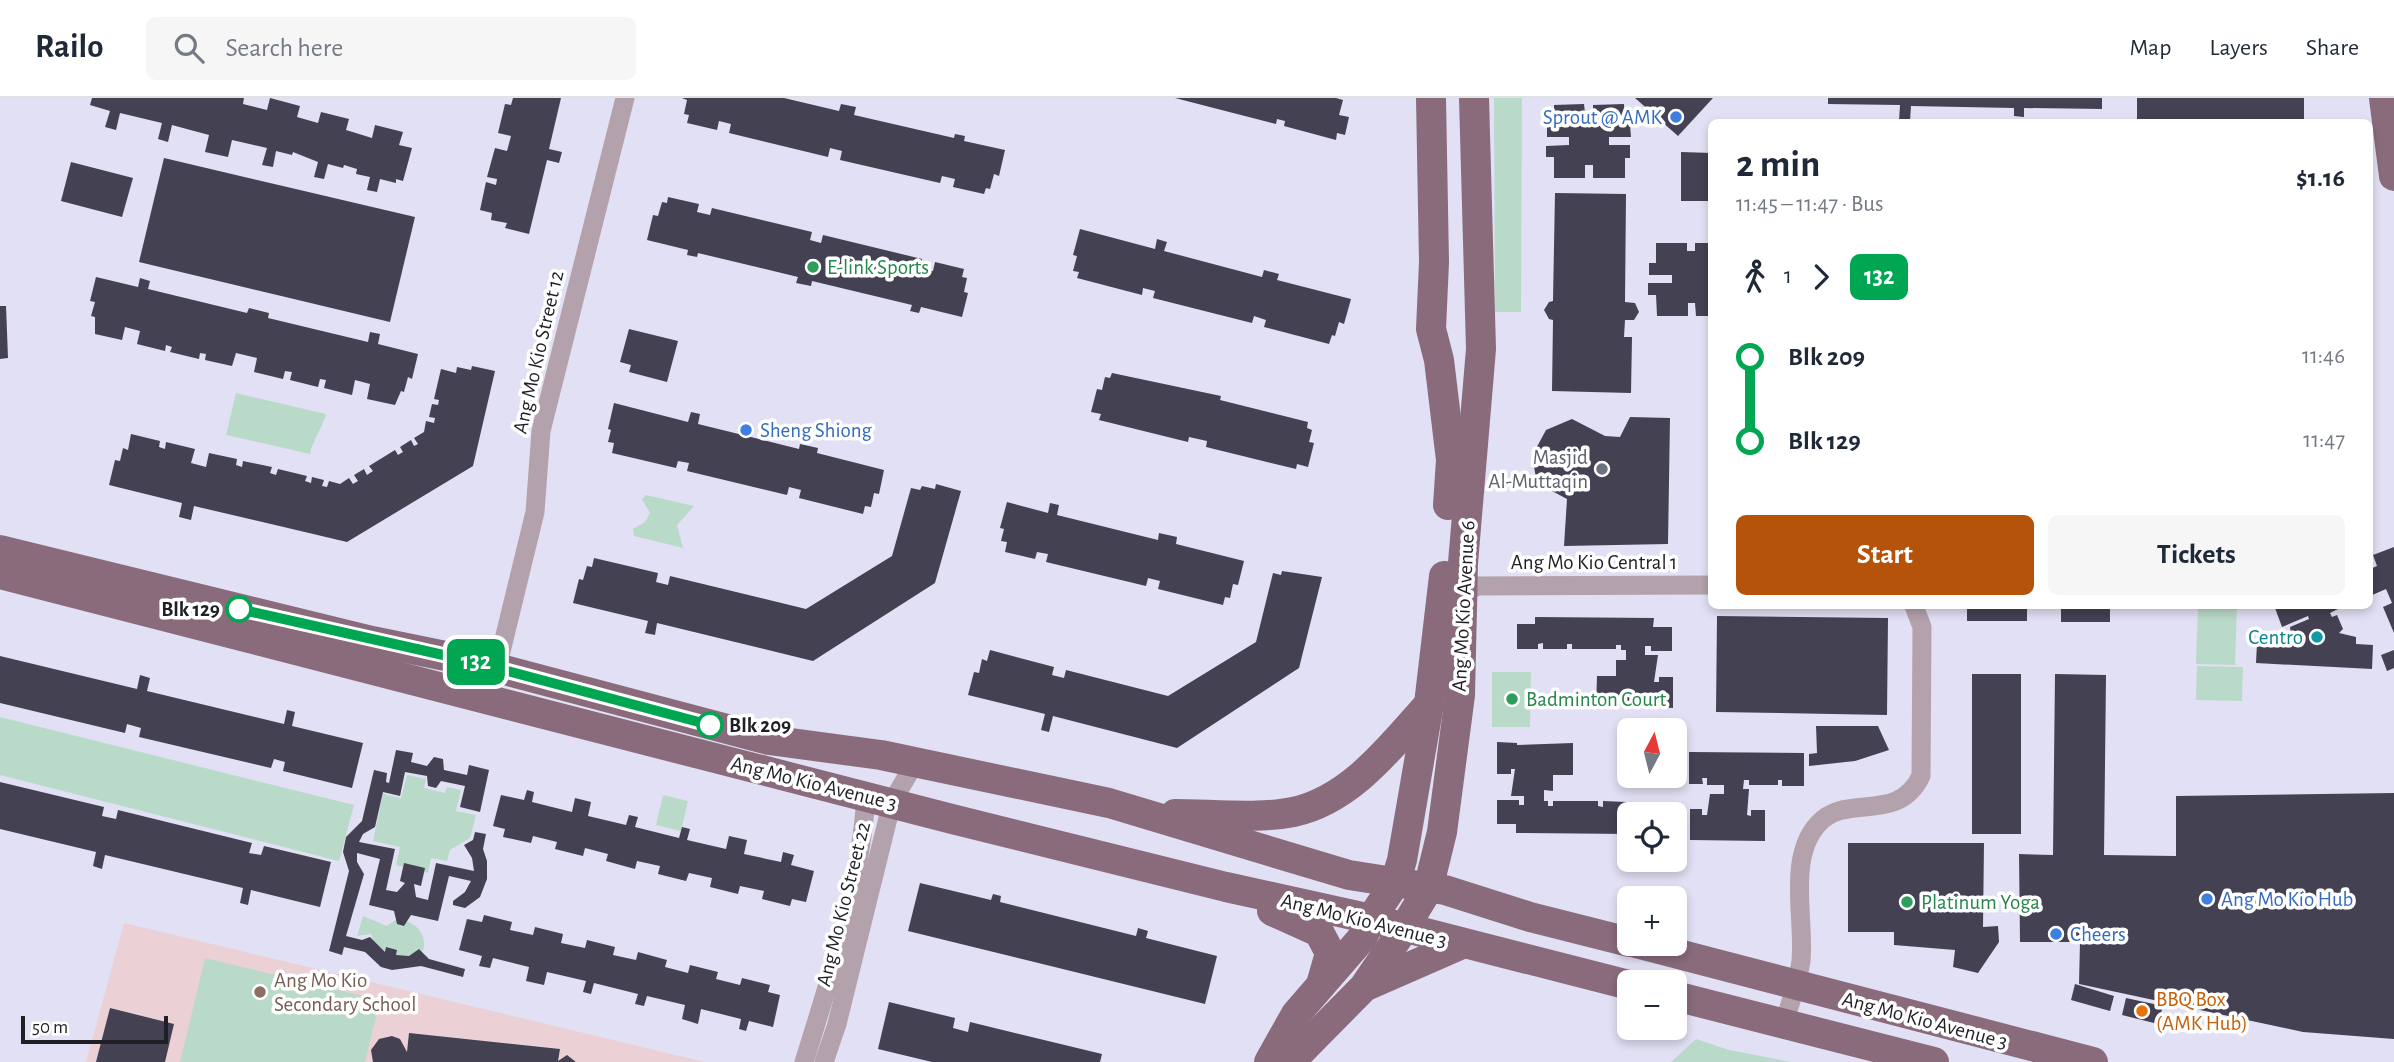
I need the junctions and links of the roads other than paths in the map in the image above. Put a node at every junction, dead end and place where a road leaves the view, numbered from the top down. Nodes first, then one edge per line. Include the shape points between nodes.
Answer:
1 (625, 98) edge
2 (1474, 98) edge
3 (2384, 98) edge
4 (1430, 100) edge
5 (2394, 176) edge
6 (0, 550) edge
7 (0, 574) edge
8 (1467, 582) junction
9 (1708, 584) edge
10 (1915, 609) edge
11 (496, 668) junction
12 (489, 701) junction
13 (1429, 704) junction
14 (655, 710) junction
15 (647, 741) junction
16 (916, 761) junction
17 (879, 800) junction
18 (1144, 815) junction
19 (1442, 832) junction
20 (1395, 883) junction
21 (1226, 887) junction
22 (1428, 889) junction
23 (1530, 917) junction
24 (1371, 919) junction
25 (1404, 930) junction
26 (1617, 939) edge
27 (1462, 944) junction
28 (1685, 956) edge
29 (1322, 981) junction
30 (1617, 982) edge
31 (1795, 985) junction
32 (1364, 987) junction
33 (1687, 999) edge
34 (1784, 1024) junction
35 (804, 1062) edge
36 (824, 1062) edge
37 (1269, 1062) edge
38 (1290, 1062) edge
39 (1934, 1062) edge
40 (2092, 1062) edge

1 - 11 street, Ang Mo Kio Street 12 via 541,431 535,512
2 - 8 main road, Ang Mo Kio Avenue 6 via 1481,349
3 - 5 main road
4 - 13 main road, Ang Mo Kio Avenue 6 via 1432,329 1451,460 1443,592
6 - 11 main road, Ang Mo Kio Avenue 3
7 - 12 main road, Ang Mo Kio Avenue 3
8 - 9 street, Ang Mo Kio Central 1
8 - 19 main road, Ang Mo Kio Avenue 6 via 1460,695
10 - 31 street via 1923,644 1921,776 1915,788 1897,802 1839,812 1812,833 1801,871 1801,961
11 - 12 street, Ang Mo Kio Street 12
11 - 14 main road, Ang Mo Kio Avenue 3
12 - 15 main road, Ang Mo Kio Avenue 3
13 - 18 main road via 1385,752 1320,804 1291,813
13 - 20 main road, Ang Mo Kio Avenue 6
14 - 15 main road
14 - 16 main road, Ang Mo Kio Avenue 3 via 769,740
15 - 17 main road, Ang Mo Kio Avenue 3
16 - 17 street, Ang Mo Kio Street 22
16 - 18 main road, Ang Mo Kio Avenue 3 via 1109,803
17 - 21 main road, Ang Mo Kio Avenue 3
17 - 35 street, Ang Mo Kio Street 22 via 864,832 841,938
17 - 36 street, Ang Mo Kio Street 22 via 843,1002
18 - 20 main road, Ang Mo Kio Avenue 3 via 1349,875
19 - 22 main road, Ang Mo Kio Avenue 6
19 - 23 main road via 1444,851 1458,873
20 - 22 main road, Ang Mo Kio Avenue 3
20 - 24 main road, Ang Mo Kio Avenue 6
21 - 24 main road, Ang Mo Kio Avenue 3
21 - 29 main road via 1319,932 1331,953
22 - 23 main road, Ang Mo Kio Avenue 3 via 1445,890
22 - 25 main road, Ang Mo Kio Avenue 6
23 - 26 main road, Ang Mo Kio Avenue 3
24 - 25 main road, Ang Mo Kio Avenue 3
24 - 29 main road, Ang Mo Kio Avenue 6 via 1362,938
25 - 27 main road, Ang Mo Kio Avenue 3
25 - 32 main road, Ang Mo Kio Avenue 6
27 - 30 main road, Ang Mo Kio Avenue 3
27 - 32 main road
28 - 31 main road, Ang Mo Kio Avenue 3
29 - 37 main road, Ang Mo Kio Avenue 6 via 1296,1014
31 - 34 street
31 - 40 main road, Ang Mo Kio Avenue 3
32 - 38 main road, Ang Mo Kio Avenue 6
33 - 34 main road, Ang Mo Kio Avenue 3
34 - 39 main road, Ang Mo Kio Avenue 3

